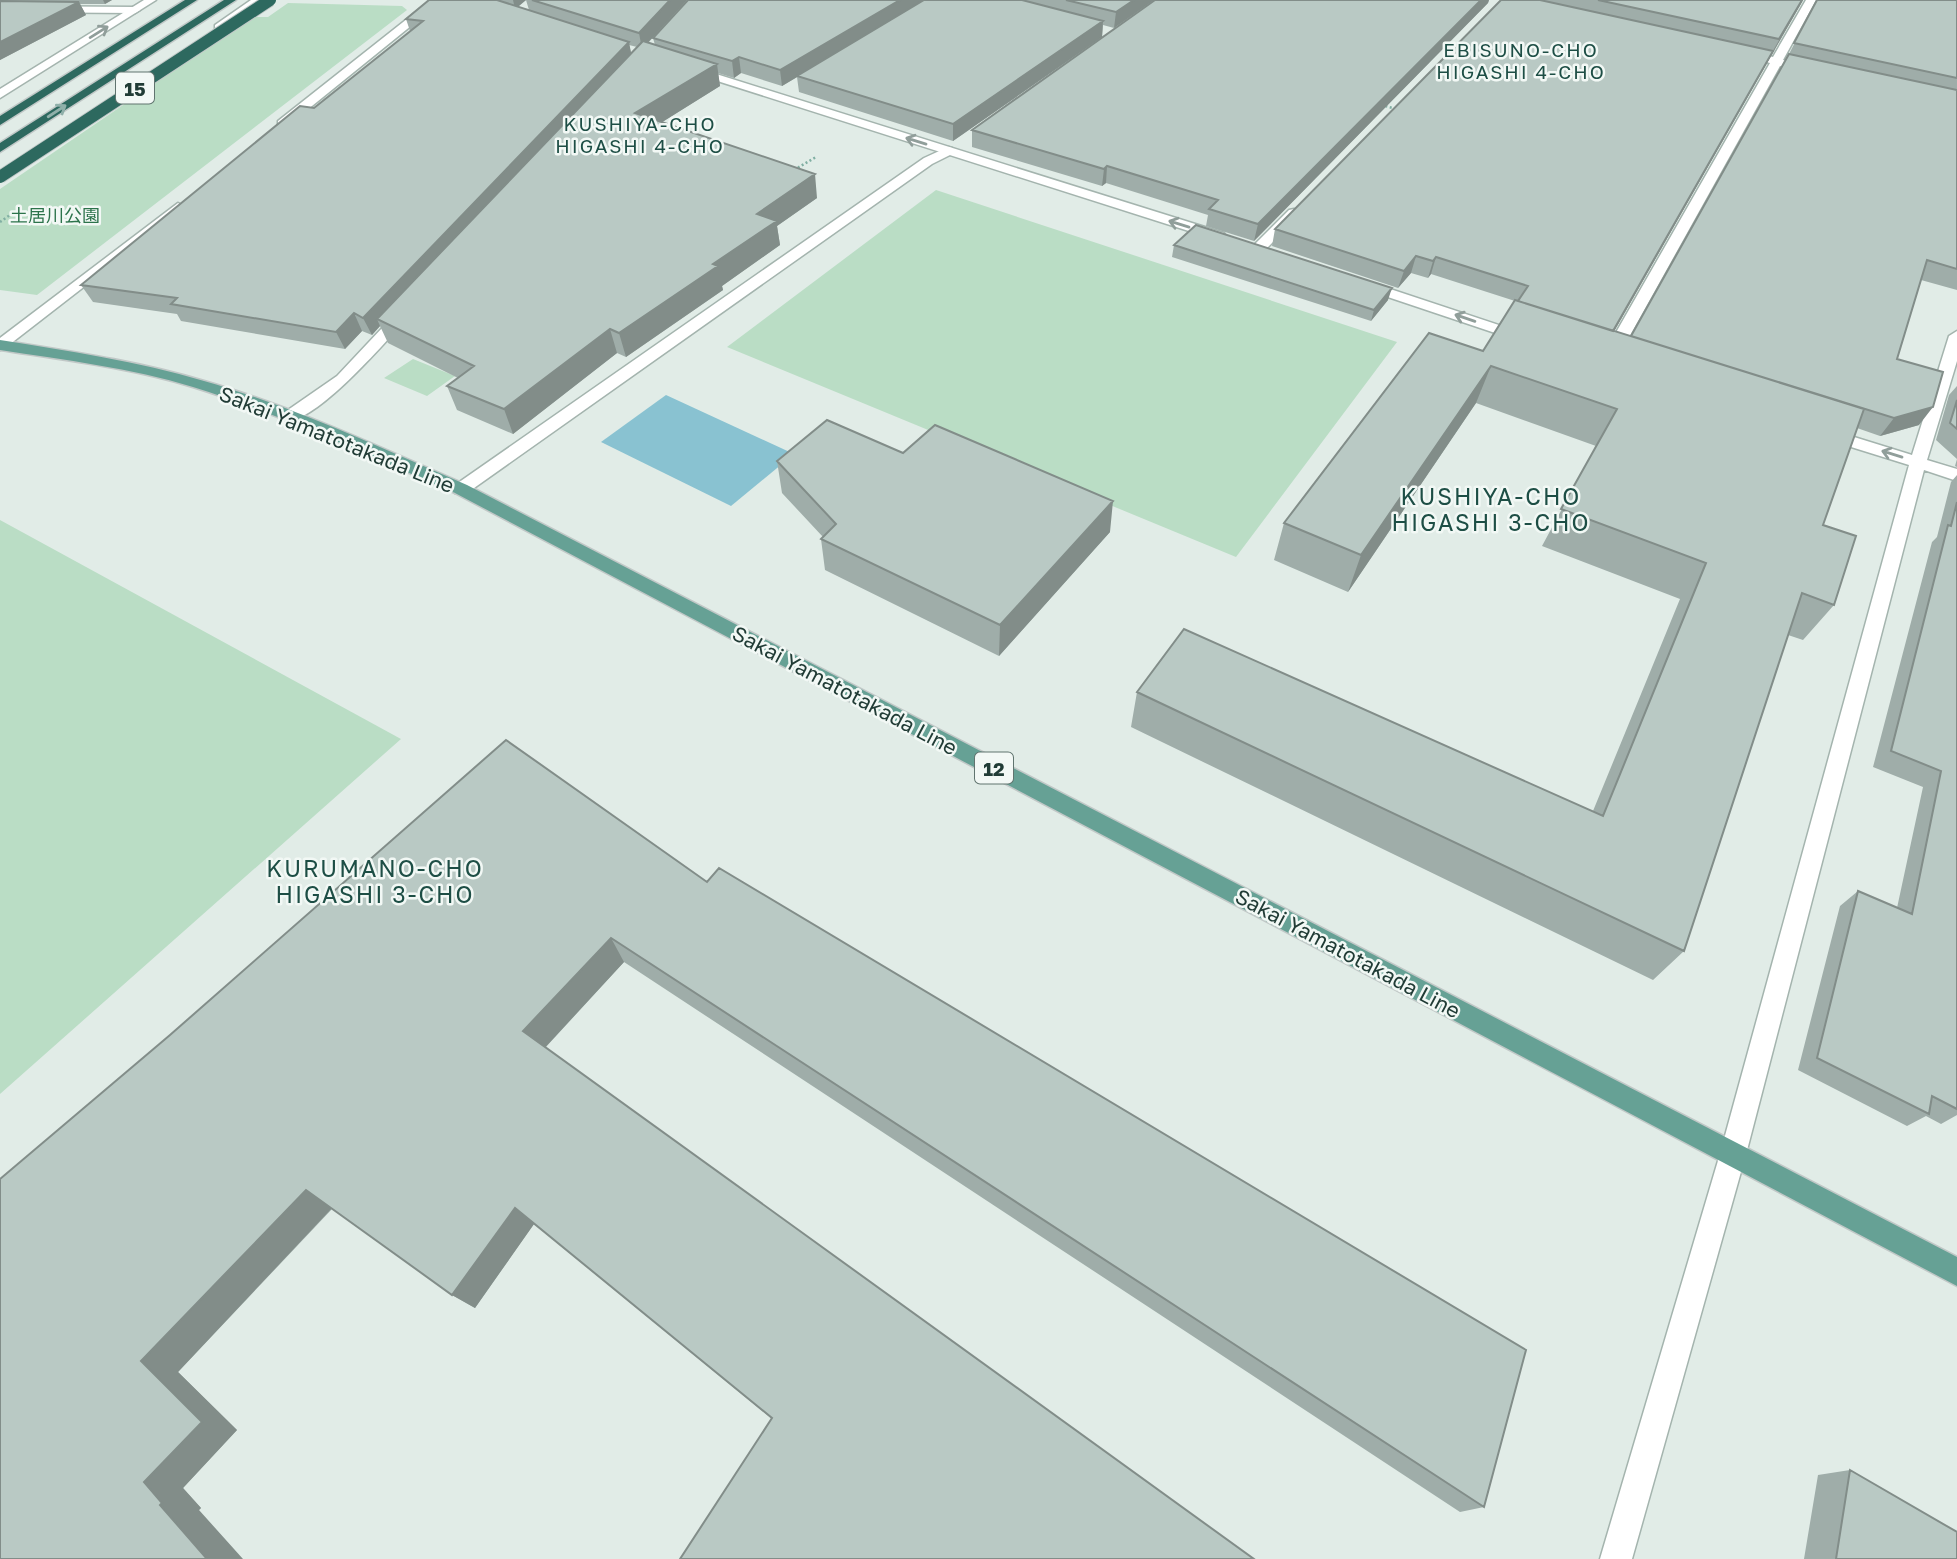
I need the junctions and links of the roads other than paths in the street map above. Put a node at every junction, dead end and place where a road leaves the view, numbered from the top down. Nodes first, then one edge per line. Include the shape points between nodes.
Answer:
1 (151, 0) edge
2 (192, 0) edge
3 (231, 0) edge
4 (258, 0) edge
5 (270, 0) edge
6 (438, 0) edge
7 (1811, 0) edge
8 (0, 9) edge
9 (135, 10) junction
10 (1724, 50) edge
11 (1777, 62) junction
12 (685, 67) edge
13 (1828, 74) edge
14 (0, 94) edge
15 (0, 121) edge
16 (268, 135) edge
17 (968, 141) dead end
18 (0, 148) edge
19 (948, 151) junction
20 (0, 178) edge
21 (184, 202) edge
22 (1305, 202) edge
23 (1348, 279) edge
24 (419, 298) edge
25 (1957, 336) edge
26 (1541, 344) edge
27 (0, 345) edge
28 (1605, 365) edge
29 (291, 416) junction
30 (1814, 430) edge
31 (1918, 462) junction
32 (1957, 475) edge
33 (461, 489) junction
34 (1733, 1154) junction
35 (1957, 1272) edge
36 (1616, 1559) edge

1 - 9 street
2 - 15 highway
18 -> 3 highway, 15
4 - 20 street
5 - 20 highway, 15, bridge
6 - 16 street
7 - 11 street
8 - 9 street
14 -> 9 street
10 - 11 street
11 - 13 street
11 - 28 street
19 -> 12 street via 782,94
17 - 19 street
22 -> 19 street via 1252,247
19 - 33 street
21 - 27 street
26 -> 23 street
24 - 29 street via 343,379
25 - 31 street
27 - 29 main road, Sakai Yamatotakada Line / 12 via 105,362 198,384
29 - 33 main road, Sakai Yamatotakada Line / 12
31 -> 30 street
31 - 32 street
31 - 34 street
33 - 34 main road, Sakai Yamatotakada Line / 12
34 - 35 main road, Sakai Yamatotakada Line / 12
34 - 36 street

